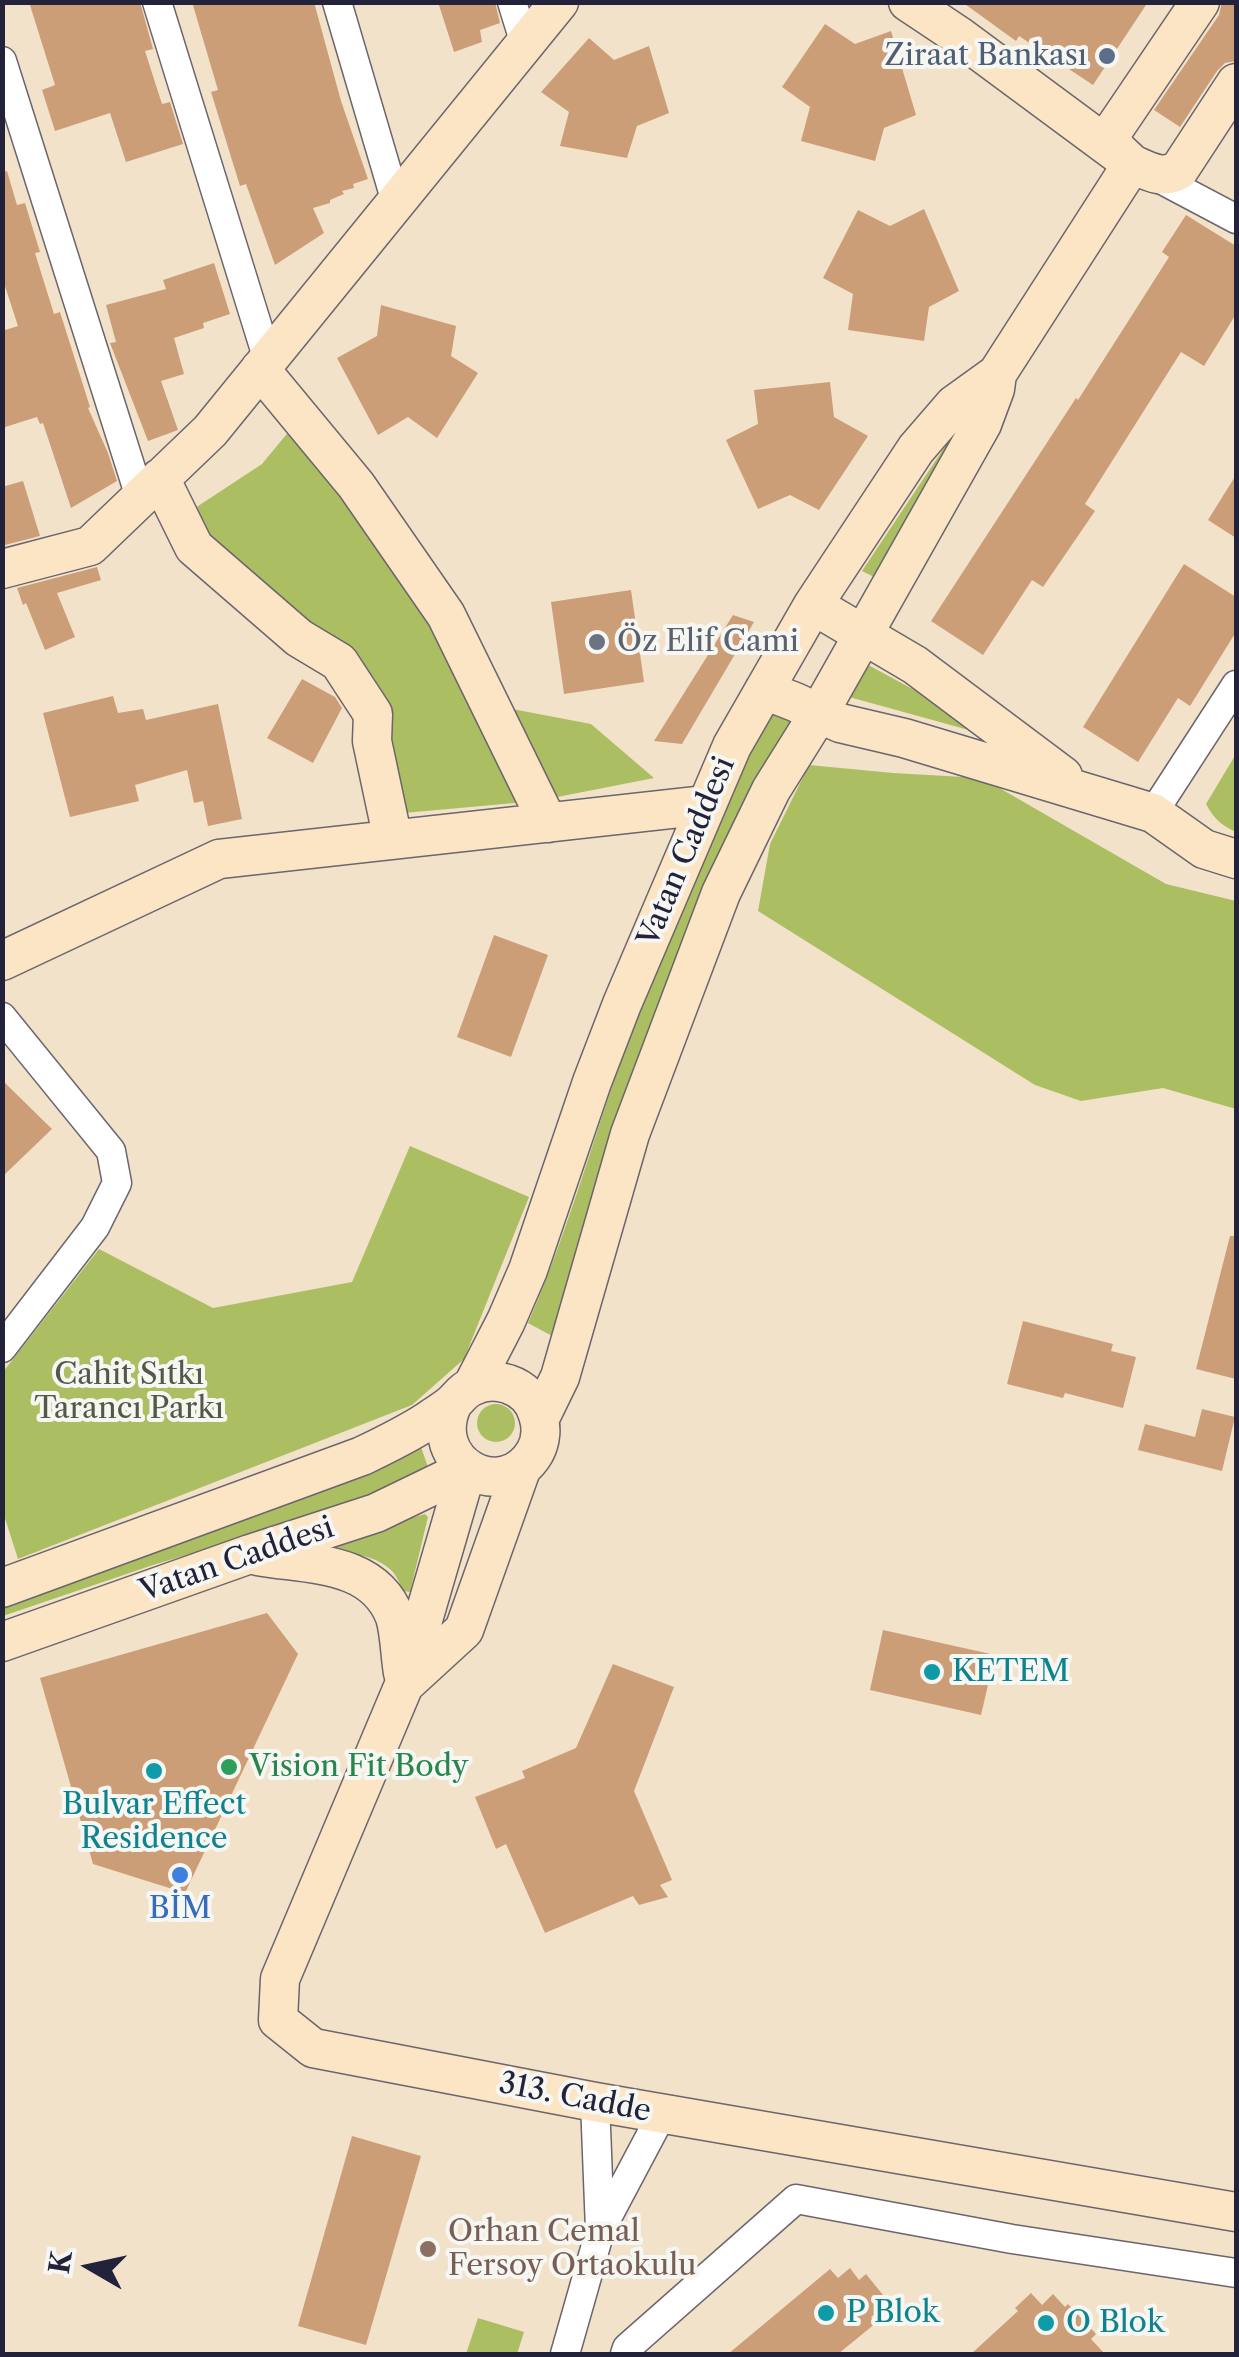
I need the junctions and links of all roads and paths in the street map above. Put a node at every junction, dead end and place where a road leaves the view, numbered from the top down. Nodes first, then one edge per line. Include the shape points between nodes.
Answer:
1 (157, 2) edge
2 (337, 2) edge
3 (512, 2) edge
4 (559, 2) edge
5 (1200, 2) edge
6 (915, 4) edge
7 (525, 44) junction
8 (2, 62) edge
9 (1236, 83) edge
10 (1132, 164) junction
11 (396, 202) junction
12 (1236, 219) edge
13 (264, 364) junction
14 (997, 374) junction
15 (150, 488) junction
16 (2, 569) edge
17 (813, 606) junction
18 (863, 634) junction
19 (1236, 685) edge
20 (764, 690) junction
21 (819, 713) junction
22 (1081, 790) junction
23 (706, 805) junction
24 (1152, 813) junction
25 (548, 823) junction
26 (392, 840) junction
27 (1236, 859) edge
28 (2, 961) edge
29 (2, 1016) edge
30 (2, 1348) edge
31 (463, 1394) junction
32 (540, 1418) junction
33 (522, 1467) junction
34 (467, 1468) junction
35 (250, 1554) junction
36 (5, 1579) edge
37 (2, 1642) edge
38 (404, 1685) junction
39 (595, 2102) junction
40 (662, 2114) junction
41 (1236, 2212) edge
42 (600, 2231) junction
43 (1236, 2273) edge
44 (565, 2354) edge
45 (625, 2354) edge

1 - 13 street
2 - 11 street
3 - 7 street
4 - 7 main road
5 - 10 main road via 1112,132 1114,147
6 - 10 main road
7 - 11 main road
8 - 15 street
9 - 10 main road via 1179,170 1166,176
10 - 12 street
10 - 14 main road, Vatan Caddesi
11 - 13 main road
13 - 15 main road
13 - 25 main road via 446,615
14 - 17 main road, Vatan Caddesi via 932,429
14 - 18 main road, Vatan Caddesi via 982,424
15 - 16 main road via 90,546
15 - 26 main road via 194,547 299,638 339,662 373,714 372,741
17 - 18 main road
17 - 20 main road, Vatan Caddesi
18 - 21 main road, Vatan Caddesi
18 - 22 main road via 915,665
19 - 24 street
20 - 21 main road
20 - 23 main road, Vatan Caddesi
21 - 22 main road
21 - 32 main road, Vatan Caddesi via 771,790 710,918 630,1134 560,1378
22 - 24 main road
23 - 25 main road
23 - 31 main road, Vatan Caddesi via 616,1020 528,1270
24 - 27 main road via 1204,849
25 - 26 main road
26 - 28 main road via 219,859
29 - 30 street via 111,1151 117,1184 95,1227
31 - 32 main road via 486,1382 516,1386
31 - 34 main road, Vatan Caddesi via 446,1434
31 - 36 main road, Vatan Caddesi via 362,1456
32 - 33 main road, Vatan Caddesi via 539,1443
33 - 34 main road, Vatan Caddesi via 493,1477
33 - 38 main road, 313. Cadde via 464,1630
34 - 35 main road, Vatan Caddesi via 376,1513
34 - 38 main road, 313. Cadde
35 - 37 main road, Vatan Caddesi
35 - 38 main road via 338,1568 372,1584 395,1618
38 - 39 main road, 313. Cadde via 280,1979 278,2020 313,2048
39 - 40 main road, 313. Cadde
39 - 42 street
40 - 41 main road, 313. Cadde
40 - 42 street
42 - 44 street
43 - 45 street via 796,2199

